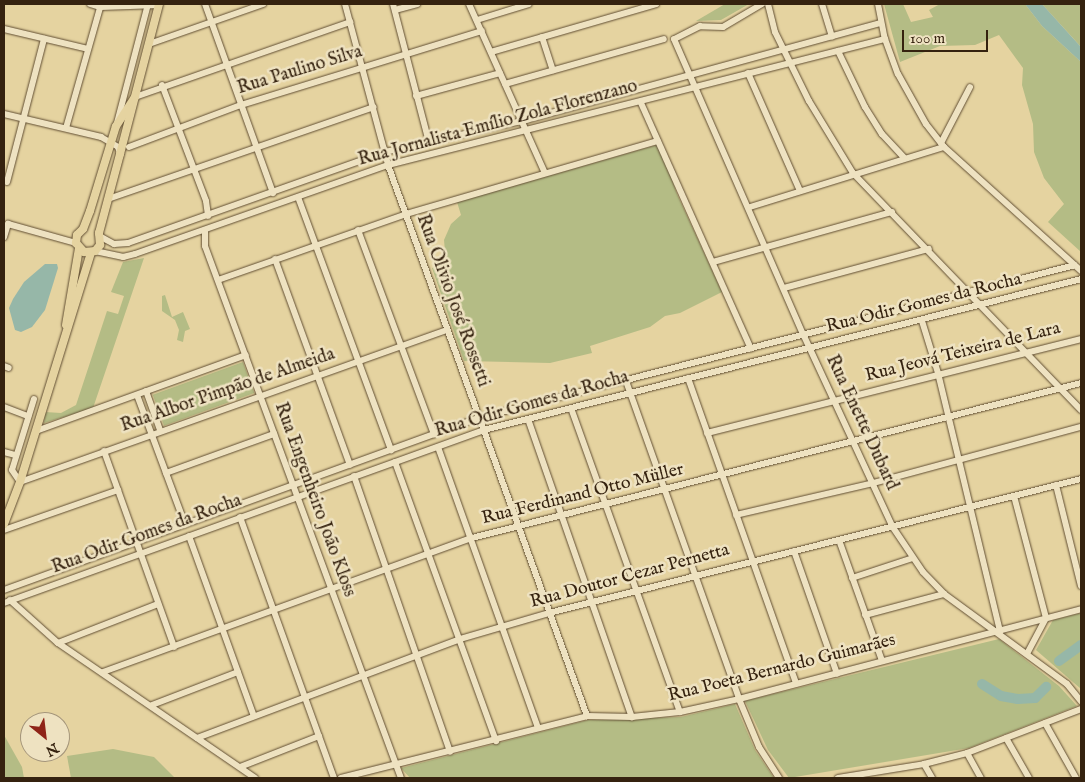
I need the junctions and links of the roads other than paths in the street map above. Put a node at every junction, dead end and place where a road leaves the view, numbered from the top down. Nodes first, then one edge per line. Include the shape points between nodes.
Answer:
1 (90, 4) edge
2 (159, 4) edge
3 (205, 4) edge
4 (263, 4) edge
5 (346, 4) edge
6 (418, 4) edge
7 (469, 4) edge
8 (526, 4) edge
9 (656, 4) edge
10 (762, 4) edge
11 (768, 4) edge
12 (822, 4) edge
13 (878, 4) edge
14 (100, 5) edge
15 (147, 5) edge
16 (394, 7) edge
17 (476, 20) junction
18 (212, 21) junction
19 (350, 22) junction
20 (881, 23) junction
21 (4, 29) edge
22 (482, 31) junction
23 (832, 36) junction
24 (542, 37) junction
25 (44, 39) junction
26 (664, 39) dead end
27 (885, 39) junction
28 (149, 44) junction
29 (88, 49) junction
30 (784, 50) junction
31 (838, 51) junction
32 (491, 52) junction
33 (404, 55) junction
34 (226, 63) junction
35 (790, 63) junction
36 (363, 67) junction
37 (553, 70) junction
38 (500, 73) junction
39 (748, 74) junction
40 (689, 75) junction
41 (505, 84) junction
42 (162, 85) junction
43 (970, 87) dead end
44 (696, 88) junction
45 (416, 96) junction
46 (135, 97) junction
47 (641, 103) junction
48 (241, 105) junction
49 (373, 107) junction
50 (4, 114) edge
51 (23, 119) junction
52 (522, 121) junction
53 (116, 126) junction
54 (66, 128) junction
55 (179, 128) junction
56 (527, 132) junction
57 (658, 141) junction
58 (111, 142) junction
59 (428, 142) junction
60 (942, 145) junction
61 (129, 147) dead end
62 (257, 148) junction
63 (385, 152) junction
64 (120, 154) junction
65 (904, 158) junction
66 (388, 165) junction
67 (7, 166) edge
68 (195, 171) junction
69 (545, 173) junction
70 (853, 173) junction
71 (6, 182) dead end
72 (800, 191) junction
73 (273, 193) junction
74 (298, 197) junction
75 (108, 199) junction
76 (239, 205) junction
77 (750, 207) junction
78 (892, 212) junction
79 (406, 214) junction
80 (208, 216) junction
81 (244, 216) junction
82 (84, 229) junction
83 (205, 230) junction
84 (358, 230) junction
85 (100, 235) junction
86 (4, 237) edge
87 (316, 244) junction
88 (78, 246) junction
89 (767, 248) junction
90 (929, 249) junction
91 (93, 252) junction
92 (274, 259) junction
93 (713, 262) junction
94 (1075, 265) junction
95 (1081, 271) edge
96 (218, 280) junction
97 (1081, 280) edge
98 (784, 288) junction
99 (969, 294) junction
100 (980, 306) junction
101 (922, 321) junction
102 (447, 330) junction
103 (804, 336) junction
104 (66, 338) junction
105 (1081, 339) edge
106 (401, 344) junction
107 (810, 348) junction
108 (751, 349) junction
109 (1023, 351) junction
110 (246, 355) junction
111 (359, 361) junction
112 (938, 373) junction
113 (318, 375) junction
114 (688, 378) junction
115 (626, 381) junction
116 (1081, 383) edge
117 (1059, 389) junction
118 (146, 391) junction
119 (630, 393) junction
120 (137, 394) junction
121 (260, 395) junction
122 (34, 399) dead end
123 (836, 402) junction
124 (4, 407) edge
125 (571, 408) junction
126 (1081, 410) edge
127 (28, 416) junction
128 (948, 416) junction
129 (478, 418) junction
130 (528, 419) junction
131 (1081, 427) edge
132 (160, 430) junction
133 (484, 430) junction
134 (36, 431) junction
135 (707, 433) junction
136 (151, 434) junction
137 (274, 434) junction
138 (434, 434) junction
139 (854, 440) junction
140 (438, 447) junction
141 (391, 450) junction
142 (104, 451) junction
143 (4, 452) edge
144 (15, 456) junction
145 (959, 460) junction
146 (395, 462) junction
147 (350, 465) junction
148 (166, 473) junction
149 (720, 475) junction
150 (354, 476) junction
151 (1081, 479) edge
152 (20, 482) junction
153 (873, 483) junction
154 (1056, 485) junction
155 (293, 486) junction
156 (118, 490) junction
157 (664, 490) junction
158 (1014, 496) junction
159 (297, 497) junction
160 (604, 504) junction
161 (970, 507) junction
162 (736, 515) junction
163 (562, 516) junction
164 (240, 517) junction
165 (4, 524) edge
166 (185, 524) junction
167 (519, 526) junction
168 (892, 526) junction
169 (4, 530) edge
170 (189, 536) junction
171 (470, 539) junction
172 (839, 540) junction
173 (136, 542) junction
174 (794, 551) junction
175 (140, 553) junction
176 (428, 554) junction
177 (913, 558) junction
178 (752, 561) junction
179 (388, 569) junction
180 (695, 576) junction
181 (852, 578) junction
182 (1081, 586) edge
183 (4, 590) edge
184 (331, 590) junction
185 (637, 590) junction
186 (944, 594) junction
187 (7, 601) edge
188 (591, 602) junction
189 (158, 604) junction
190 (1081, 609) edge
191 (273, 610) junction
192 (549, 613) junction
193 (865, 615) junction
194 (1046, 618) junction
195 (502, 627) junction
196 (222, 629) junction
197 (1000, 632) junction
198 (460, 639) junction
199 (58, 643) junction
200 (174, 647) junction
201 (1027, 653) junction
202 (418, 655) junction
203 (882, 661) junction
204 (103, 672) junction
205 (238, 672) junction
206 (838, 674) junction
207 (362, 677) junction
208 (796, 683) junction
209 (305, 695) junction
210 (738, 699) junction
211 (1081, 701) edge
212 (152, 705) junction
213 (1081, 709) edge
214 (680, 712) junction
215 (253, 714) junction
216 (587, 716) junction
217 (632, 717) junction
218 (1045, 723) junction
219 (538, 728) junction
220 (319, 736) junction
221 (197, 738) junction
222 (1006, 738) junction
223 (496, 741) junction
224 (450, 752) junction
225 (967, 752) junction
226 (924, 764) junction
227 (395, 766) junction
228 (240, 767) junction
229 (879, 770) junction
230 (254, 778) edge
231 (334, 778) edge
232 (341, 778) edge
233 (402, 778) edge
234 (779, 778) edge
235 (838, 778) edge
236 (883, 778) edge
237 (932, 778) edge
238 (982, 778) edge
239 (1029, 778) edge
240 (1076, 778) edge

1 - 14 street
2 - 15 street
2 - 28 main road
3 - 18 street
4 - 18 street
5 - 19 street, Rua Olivio José Rossetti
6 - 16 street
7 - 17 street
8 - 17 street
9 - 24 street
10 - 40 street, Rua Enette Dubard via 723,27 700,26 674,39
11 - 30 street
12 - 23 street
13 - 20 street
14 - 15 street
14 - 29 street
15 - 53 street
16 - 33 street
17 - 22 street
18 - 28 street
18 - 34 street
19 - 34 street
19 - 36 street, Rua Olivio José Rossetti
20 - 23 street, Rua Jornalista Emílio Zola Florenzano
20 - 27 street
21 - 25 street
22 - 32 street
22 - 33 street, Rua Paulino Silva
23 - 30 street, Rua Jornalista Emílio Zola Florenzano
24 - 32 street
24 - 37 street
25 - 29 street
25 - 51 street
26 - 37 street
27 - 31 street, Rua Jornalista Emílio Zola Florenzano
27 - 60 street via 911,100
28 - 46 main road
29 - 54 street
30 - 35 street
30 - 40 street, Rua Jornalista Emílio Zola Florenzano
31 - 35 street, Rua Jornalista Emílio Zola Florenzano
31 - 65 street via 865,107 882,134
32 - 38 street
33 - 36 street, Rua Paulino Silva
33 - 45 street
34 - 42 street
34 - 48 street
35 - 39 street, Rua Jornalista Emílio Zola Florenzano
35 - 70 street
36 - 48 street, Rua Paulino Silva
36 - 49 street, Rua Olivio José Rossetti
37 - 41 street
38 - 41 street
38 - 45 street
39 - 44 street, Rua Jornalista Emílio Zola Florenzano
39 - 72 street
40 - 44 street, Rua Enette Dubard
40 - 52 street, Rua Jornalista Emílio Zola Florenzano
41 - 52 street
42 - 46 street
42 - 55 street
43 - 60 street
44 - 47 street, Rua Jornalista Emílio Zola Florenzano
44 - 77 street, Rua Enette Dubard
45 - 59 street
46 - 53 main road
46 - 64 main road
47 - 56 street, Rua Jornalista Emílio Zola Florenzano
47 - 57 street
48 - 55 street, Rua Paulino Silva
48 - 62 street
49 - 62 street
49 - 63 street, Rua Olivio José Rossetti
50 - 51 street
51 - 54 street
51 - 67 street
52 - 56 street
52 - 59 street, Rua Jornalista Emílio Zola Florenzano
53 - 58 main road
54 - 58 street
55 - 61 street, Rua Paulino Silva
55 - 68 street
56 - 66 street, Rua Jornalista Emílio Zola Florenzano
56 - 69 street
57 - 69 street
57 - 93 street
58 - 64 street via 119,148
58 - 82 main road
59 - 63 street, Rua Jornalista Emílio Zola Florenzano
60 - 65 street
60 - 94 street
62 - 68 street
62 - 73 street
63 - 66 street, Rua Olivio José Rossetti
63 - 73 street, Rua Jornalista Emílio Zola Florenzano
64 - 75 main road
65 - 70 street
66 - 74 street, Rua Jornalista Emílio Zola Florenzano
66 - 79 street, Rua Olivio José Rossetti
67 - 71 street
68 - 75 street
68 - 80 street
69 - 79 street
70 - 72 street
70 - 78 street
72 - 77 street
73 - 76 street, Rua Jornalista Emílio Zola Florenzano
74 - 81 street, Rua Jornalista Emílio Zola Florenzano
74 - 87 street
75 - 85 main road
76 - 80 street, Rua Jornalista Emílio Zola Florenzano
76 - 81 street
77 - 89 street, Rua Enette Dubard
78 - 89 street
78 - 90 street
79 - 84 street
79 - 102 street, Rua Olivio José Rossetti
80 - 85 street, Rua Jornalista Emílio Zola Florenzano via 128,243 114,244
81 - 83 street, Rua Jornalista Emílio Zola Florenzano
82 - 85 main road via 92,228
82 - 88 main road via 78,235
83 - 91 street, Rua Jornalista Emílio Zola Florenzano via 123,257
83 - 96 street, Rua Engenheiro João Kloss via 205,246
84 - 87 street
84 - 106 street
85 - 91 main road via 100,245
86 - 88 street via 8,224
87 - 92 street
87 - 111 street
88 - 91 main road
88 - 104 main road via 67,310
89 - 93 street
89 - 98 street, Rua Enette Dubard
90 - 98 street
90 - 99 street
91 - 104 main road
92 - 96 street
92 - 113 street
93 - 108 street
94 - 95 street
94 - 99 street, Rua Odir Gomes da Rocha
96 - 110 street, Rua Engenheiro João Kloss
97 - 100 street, Rua Odir Gomes da Rocha
98 - 103 street, Rua Enette Dubard
99 - 100 street
99 - 103 street, Rua Odir Gomes da Rocha
100 - 101 street, Rua Odir Gomes da Rocha
100 - 109 street
101 - 107 street, Rua Odir Gomes da Rocha
101 - 112 street
102 - 106 street, Rua Albor Pimpão de Almeida
102 - 129 street, Rua Olivio José Rossetti
103 - 107 street, Rua Enette Dubard
103 - 108 street, Rua Odir Gomes da Rocha
104 - 134 main road
105 - 109 street, Rua Jeová Teixeira de Lara
106 - 111 street, Rua Albor Pimpão de Almeida
106 - 138 street
107 - 114 street, Rua Odir Gomes da Rocha
107 - 123 street, Rua Enette Dubard
108 - 115 street, Rua Odir Gomes da Rocha
109 - 112 street, Rua Jeová Teixeira de Lara
109 - 117 street
110 - 118 street
110 - 121 street, Rua Engenheiro João Kloss
111 - 113 street, Rua Albor Pimpão de Almeida
111 - 141 street
112 - 123 street, Rua Jeová Teixeira de Lara
112 - 128 street
113 - 121 street, Rua Albor Pimpão de Almeida
113 - 147 street
114 - 119 street, Rua Odir Gomes da Rocha
114 - 135 street
115 - 119 street
115 - 129 street, Rua Odir Gomes da Rocha
116 - 117 street, Rua Ferdinand Otto Müller
117 - 126 street
117 - 128 street, Rua Ferdinand Otto Müller
118 - 120 street
118 - 132 street
119 - 125 street, Rua Odir Gomes da Rocha
119 - 157 street
120 - 134 street
120 - 136 street
121 - 132 street, Rua Albor Pimpão de Almeida
121 - 137 street, Rua Engenheiro João Kloss
122 - 127 street
123 - 135 street, Rua Jeová Teixeira de Lara
123 - 139 street, Rua Enette Dubard
124 - 127 street
125 - 130 street, Rua Odir Gomes da Rocha
125 - 160 street
127 - 144 street
128 - 139 street, Rua Ferdinand Otto Müller
128 - 145 street
129 - 133 street, Rua Olivio José Rossetti
129 - 138 street, Rua Odir Gomes da Rocha
130 - 133 street, Rua Odir Gomes da Rocha
130 - 163 street
131 - 145 street
132 - 136 street, Rua Albor Pimpão de Almeida
133 - 140 street, Rua Odir Gomes da Rocha
133 - 167 street, Rua Olivio José Rossetti
134 - 152 main road
135 - 149 street
136 - 142 street, Rua Albor Pimpão de Almeida
136 - 148 street
137 - 148 street
137 - 155 street, Rua Engenheiro João Kloss
138 - 141 street, Rua Odir Gomes da Rocha
139 - 149 street, Rua Ferdinand Otto Müller
139 - 153 street, Rua Enette Dubard
140 - 146 street, Rua Odir Gomes da Rocha
140 - 171 street
141 - 147 street, Rua Odir Gomes da Rocha
142 - 152 street, Rua Albor Pimpão de Almeida
142 - 156 street
143 - 144 street
144 - 152 street via 13,475
145 - 153 street
145 - 161 street
146 - 150 street, Rua Odir Gomes da Rocha
146 - 176 street
147 - 155 street, Rua Odir Gomes da Rocha
148 - 166 street
149 - 157 street, Rua Ferdinand Otto Müller
149 - 162 street
150 - 159 street, Rua Odir Gomes da Rocha
150 - 179 street
151 - 154 street, Rua Doutor Cezar Pernetta
152 - 165 main road
153 - 162 street
153 - 168 street, Rua Enette Dubard
154 - 158 street, Rua Doutor Cezar Pernetta
154 - 182 street
155 - 159 street, Rua Engenheiro João Kloss
155 - 166 street, Rua Odir Gomes da Rocha
156 - 169 street
156 - 173 street
157 - 160 street, Rua Ferdinand Otto Müller
157 - 180 street
158 - 161 street, Rua Doutor Cezar Pernetta
158 - 194 street
159 - 164 street, Rua Odir Gomes da Rocha
159 - 184 street, Rua Engenheiro João Kloss
160 - 163 street, Rua Ferdinand Otto Müller
160 - 185 street
161 - 168 street, Rua Doutor Cezar Pernetta
161 - 197 street
162 - 178 street
163 - 167 street, Rua Ferdinand Otto Müller
163 - 188 street
164 - 170 street, Rua Odir Gomes da Rocha
164 - 191 street
166 - 173 street, Rua Odir Gomes da Rocha
167 - 171 street, Rua Ferdinand Otto Müller
167 - 192 street, Rua Olivio José Rossetti
168 - 172 street, Rua Doutor Cezar Pernetta
168 - 177 street, Rua Enette Dubard
170 - 175 street, Rua Odir Gomes da Rocha
170 - 196 street
171 - 176 street, Rua Ferdinand Otto Müller
171 - 195 street
172 - 174 street, Rua Doutor Cezar Pernetta
172 - 181 street
173 - 175 street
173 - 183 street, Rua Odir Gomes da Rocha
174 - 178 street, Rua Doutor Cezar Pernetta
174 - 206 street
175 - 187 street, Rua Odir Gomes da Rocha
175 - 189 street
176 - 179 street, Rua Ferdinand Otto Müller
176 - 198 street
177 - 181 street
177 - 186 street, Rua Enette Dubard
178 - 180 street, Rua Doutor Cezar Pernetta
178 - 208 street
179 - 184 street, Rua Ferdinand Otto Müller
179 - 202 street
180 - 185 street, Rua Doutor Cezar Pernetta
180 - 210 street
181 - 193 street
184 - 191 street, Rua Ferdinand Otto Müller
184 - 207 street, Rua Engenheiro João Kloss
185 - 188 street, Rua Doutor Cezar Pernetta
185 - 214 street
186 - 193 street
186 - 197 street, Rua Enette Dubard
187 - 199 street
188 - 192 street, Rua Doutor Cezar Pernetta
188 - 217 street via 618,670
189 - 199 street
189 - 200 street
190 - 194 street, Rua Poeta Bernardo Guimarães
191 - 196 street, Rua Ferdinand Otto Müller
191 - 209 street
192 - 195 street, Rua Doutor Cezar Pernetta
192 - 216 street, Rua Olivio José Rossetti
193 - 203 street
194 - 197 street, Rua Poeta Bernardo Guimarães
194 - 201 street
195 - 198 street, Rua Doutor Cezar Pernetta
195 - 219 street
196 - 200 street, Rua Ferdinand Otto Müller
196 - 205 street
197 - 201 street, Rua Enette Dubard
197 - 203 street, Rua Poeta Bernardo Guimarães
198 - 202 street, Rua Doutor Cezar Pernetta
198 - 223 street
199 - 204 street
200 - 204 street, Rua Ferdinand Otto Müller
201 - 211 street, Rua Enette Dubard via 1067,684
202 - 207 street, Rua Doutor Cezar Pernetta
202 - 224 street
203 - 206 street, Rua Poeta Bernardo Guimarães
204 - 212 street
205 - 212 street
205 - 215 street
206 - 208 street, Rua Poeta Bernardo Guimarães
207 - 209 street, Rua Doutor Cezar Pernetta
207 - 227 street, Rua Engenheiro João Kloss
208 - 210 street, Rua Poeta Bernardo Guimarães
209 - 215 street, Rua Doutor Cezar Pernetta
209 - 220 street
210 - 214 street, Rua Poeta Bernardo Guimarães
210 - 234 street via 759,747
212 - 221 street
213 - 218 street
214 - 217 street, Rua Poeta Bernardo Guimarães
215 - 221 street, Rua Doutor Cezar Pernetta
216 - 217 street, Rua Poeta Bernardo Guimarães
216 - 219 street, Rua Poeta Bernardo Guimarães
218 - 222 street
218 - 240 street
219 - 223 street, Rua Poeta Bernardo Guimarães
220 - 228 street
220 - 231 street
221 - 228 street
222 - 225 street
222 - 239 street
223 - 224 street, Rua Poeta Bernardo Guimarães
224 - 227 street, Rua Poeta Bernardo Guimarães
225 - 226 street
225 - 238 street
226 - 229 street
226 - 237 street
227 - 232 street, Rua Poeta Bernardo Guimarães
227 - 233 street, Rua Engenheiro João Kloss
228 - 230 street
229 - 235 street
229 - 236 street

